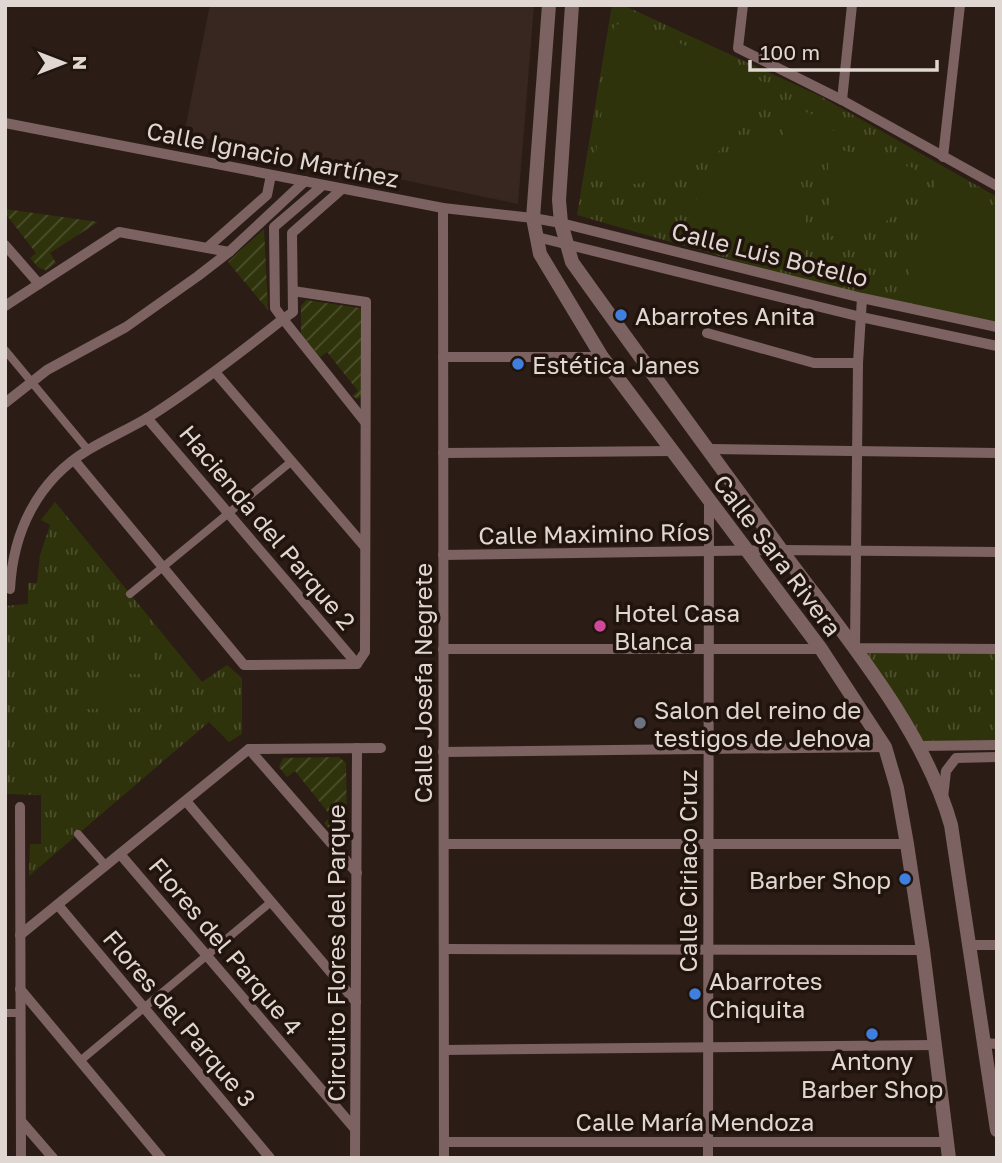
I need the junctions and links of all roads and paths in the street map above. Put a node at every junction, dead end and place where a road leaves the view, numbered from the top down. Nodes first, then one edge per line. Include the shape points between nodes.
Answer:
1 (549, 5) edge
2 (572, 5) edge
3 (743, 5) edge
4 (852, 5) edge
5 (960, 5) edge
6 (842, 100) junction
7 (5, 123) edge
8 (943, 157) junction
9 (271, 175) junction
10 (305, 181) junction
11 (323, 185) junction
12 (997, 186) edge
13 (342, 189) junction
14 (443, 208) junction
15 (534, 218) junction
16 (561, 223) junction
17 (537, 237) junction
18 (567, 244) junction
19 (5, 245) edge
20 (208, 247) junction
21 (229, 252) junction
22 (39, 284) junction
23 (293, 290) junction
24 (862, 298) junction
25 (5, 306) edge
26 (861, 317) junction
27 (284, 319) junction
28 (997, 327) edge
29 (707, 333) dead end
30 (997, 346) edge
31 (5, 350) edge
32 (602, 357) junction
33 (443, 358) junction
34 (858, 363) junction
35 (215, 372) junction
36 (32, 382) junction
37 (5, 403) edge
38 (147, 418) junction
39 (365, 422) junction
40 (710, 449) junction
41 (88, 450) junction
42 (857, 450) junction
43 (674, 452) junction
44 (443, 453) junction
45 (997, 453) edge
46 (74, 460) junction
47 (292, 461) junction
48 (709, 501) junction
49 (228, 513) junction
50 (365, 547) junction
51 (781, 550) junction
52 (855, 550) junction
53 (747, 552) junction
54 (997, 552) edge
55 (709, 553) junction
56 (443, 555) junction
57 (163, 567) junction
58 (10, 589) dead end
59 (130, 594) dead end
60 (710, 648) junction
61 (443, 649) junction
62 (821, 649) junction
63 (855, 649) junction
64 (997, 649) edge
65 (357, 664) junction
66 (997, 744) edge
67 (919, 746) junction
68 (885, 747) junction
69 (357, 748) junction
70 (381, 748) dead end
71 (249, 749) junction
72 (709, 749) junction
73 (443, 752) junction
74 (997, 757) edge
75 (943, 798) junction
76 (186, 801) junction
77 (20, 807) dead end
78 (78, 834) dead end
79 (444, 844) junction
80 (907, 844) junction
81 (709, 845) junction
82 (120, 854) junction
83 (106, 866) junction
84 (357, 873) junction
85 (271, 902) junction
86 (58, 905) junction
87 (20, 935) junction
88 (970, 945) junction
89 (997, 945) edge
90 (444, 949) junction
91 (923, 950) junction
92 (709, 951) junction
93 (207, 956) junction
94 (20, 989) junction
95 (356, 1002) junction
96 (144, 1008) junction
97 (5, 1013) edge
98 (20, 1013) junction
99 (991, 1043) edge
100 (936, 1045) junction
101 (708, 1048) junction
102 (444, 1050) junction
103 (80, 1061) junction
104 (21, 1121) junction
105 (355, 1129) junction
106 (997, 1130) edge
107 (444, 1142) junction
108 (708, 1142) junction
109 (946, 1142) junction
110 (21, 1158) edge
111 (53, 1158) edge
112 (161, 1158) edge
113 (270, 1158) edge
114 (355, 1158) edge
115 (444, 1158) edge
116 (708, 1158) edge
117 (948, 1158) edge

1 - 15 street, Calle Sara Rivera
2 - 16 street, Calle Sara Rivera
3 - 6 street via 738,48
4 - 6 street
5 - 8 street
6 - 8 street
7 - 9 street, Calle Ignacio Martínez
8 - 12 street
9 - 10 street, Calle Ignacio Martínez
9 - 20 street via 267,195
10 - 11 street, Calle Ignacio Martínez
10 - 21 street
11 - 13 street, Calle Ignacio Martínez
11 - 27 street via 274,227 275,308
13 - 14 street, Calle Ignacio Martínez
13 - 23 street via 292,233
14 - 15 street, Calle Ignacio Martínez
14 - 33 street, Calle Josefa Negrete
15 - 16 street, Calle Luis Botello
15 - 17 street, Calle Sara Rivera
16 - 18 street, Calle Sara Rivera
16 - 24 street, Calle Luis Botello
17 - 18 street, Calle Luis Botello
17 - 32 street, Calle Sara Rivera via 540,254
18 - 26 street, Calle Luis Botello
18 - 40 street, Calle Sara Rivera via 572,262
19 - 22 street
20 - 21 street
20 - 22 street via 120,232
21 - 36 street via 139,319
22 - 25 street
23 - 27 street via 293,312
23 - 39 street via 366,302
24 - 26 street
24 - 28 street, Calle Luis Botello
26 - 30 street, Calle Luis Botello
26 - 34 street
27 - 35 street
27 - 39 street
29 - 34 street via 814,363
31 - 36 street
32 - 33 street
32 - 43 street, Calle Sara Rivera
33 - 44 street, Calle Josefa Negrete
34 - 42 street
35 - 38 street
35 - 47 street
36 - 37 street
36 - 41 street
38 - 41 street
38 - 49 street, Hacienda del Parque 2
39 - 50 street
40 - 42 street
40 - 51 street, Calle Sara Rivera
41 - 46 street
42 - 45 street
42 - 52 street
43 - 44 street
43 - 48 street, Calle Sara Rivera
44 - 56 street, Calle Josefa Negrete
46 - 57 street
46 - 58 street via 51,480 24,522
47 - 49 street
47 - 50 street
48 - 53 street, Calle Sara Rivera
48 - 55 street, Calle Ciriaco Cruz
49 - 57 street
49 - 65 street, Hacienda del Parque 2
50 - 65 street via 365,652
51 - 52 street, Calle Maximino Ríos
51 - 53 street, Calle Maximino Ríos
51 - 63 street, Calle Sara Rivera
52 - 54 street, Calle Maximino Ríos
52 - 63 street
53 - 55 street, Calle Maximino Ríos
53 - 62 street, Calle Sara Rivera
55 - 56 street, Calle Maximino Ríos
55 - 60 street, Calle Ciriaco Cruz
56 - 61 street, Calle Josefa Negrete
57 - 59 street
57 - 65 street via 244,665
60 - 61 street
60 - 62 street
60 - 72 street, Calle Ciriaco Cruz
61 - 73 street, Calle Josefa Negrete
62 - 68 street, Calle Sara Rivera
63 - 64 street
63 - 67 street, Calle Sara Rivera
66 - 67 street
67 - 75 street, Calle Sara Rivera
68 - 72 street
68 - 80 street, Calle Sara Rivera
69 - 70 street
69 - 71 street
69 - 84 street, Circuito Flores del Parque
71 - 76 street
71 - 84 street
72 - 73 street
72 - 81 street, Calle Ciriaco Cruz
73 - 79 street, Calle Josefa Negrete
74 - 75 street via 956,758 947,771
75 - 88 street, Calle Sara Rivera
76 - 82 street
76 - 85 street
77 - 87 street
78 - 83 street
79 - 81 street
79 - 90 street, Calle Josefa Negrete
80 - 81 street
80 - 91 street, Calle Sara Rivera
81 - 92 street, Calle Ciriaco Cruz
82 - 83 street
82 - 93 street, Flores del Parque 4
83 - 86 street
84 - 95 street, Circuito Flores del Parque
85 - 93 street
85 - 95 street
86 - 87 street
86 - 96 street, Flores del Parque 3
87 - 94 street
88 - 89 street
88 - 99 street, Calle Sara Rivera
90 - 92 street
90 - 102 street, Calle Josefa Negrete
91 - 92 street
91 - 100 street, Calle Sara Rivera
92 - 101 street, Calle Ciriaco Cruz
93 - 96 street
93 - 105 street, Flores del Parque 4
94 - 98 street
94 - 103 street
95 - 105 street, Circuito Flores del Parque
96 - 103 street
96 - 113 street, Flores del Parque 3
97 - 98 street
98 - 104 street
99 - 106 street, Calle Sara Rivera
100 - 101 street
100 - 109 street, Calle Sara Rivera
101 - 102 street
101 - 108 street, Calle Ciriaco Cruz
102 - 107 street, Calle Josefa Negrete
103 - 112 street
104 - 110 street
104 - 111 street
105 - 114 street, Circuito Flores del Parque
107 - 108 street, Calle María Mendoza
107 - 115 street, Calle Josefa Negrete
108 - 109 street, Calle María Mendoza
108 - 116 street, Calle Ciriaco Cruz
109 - 117 street, Calle Sara Rivera

